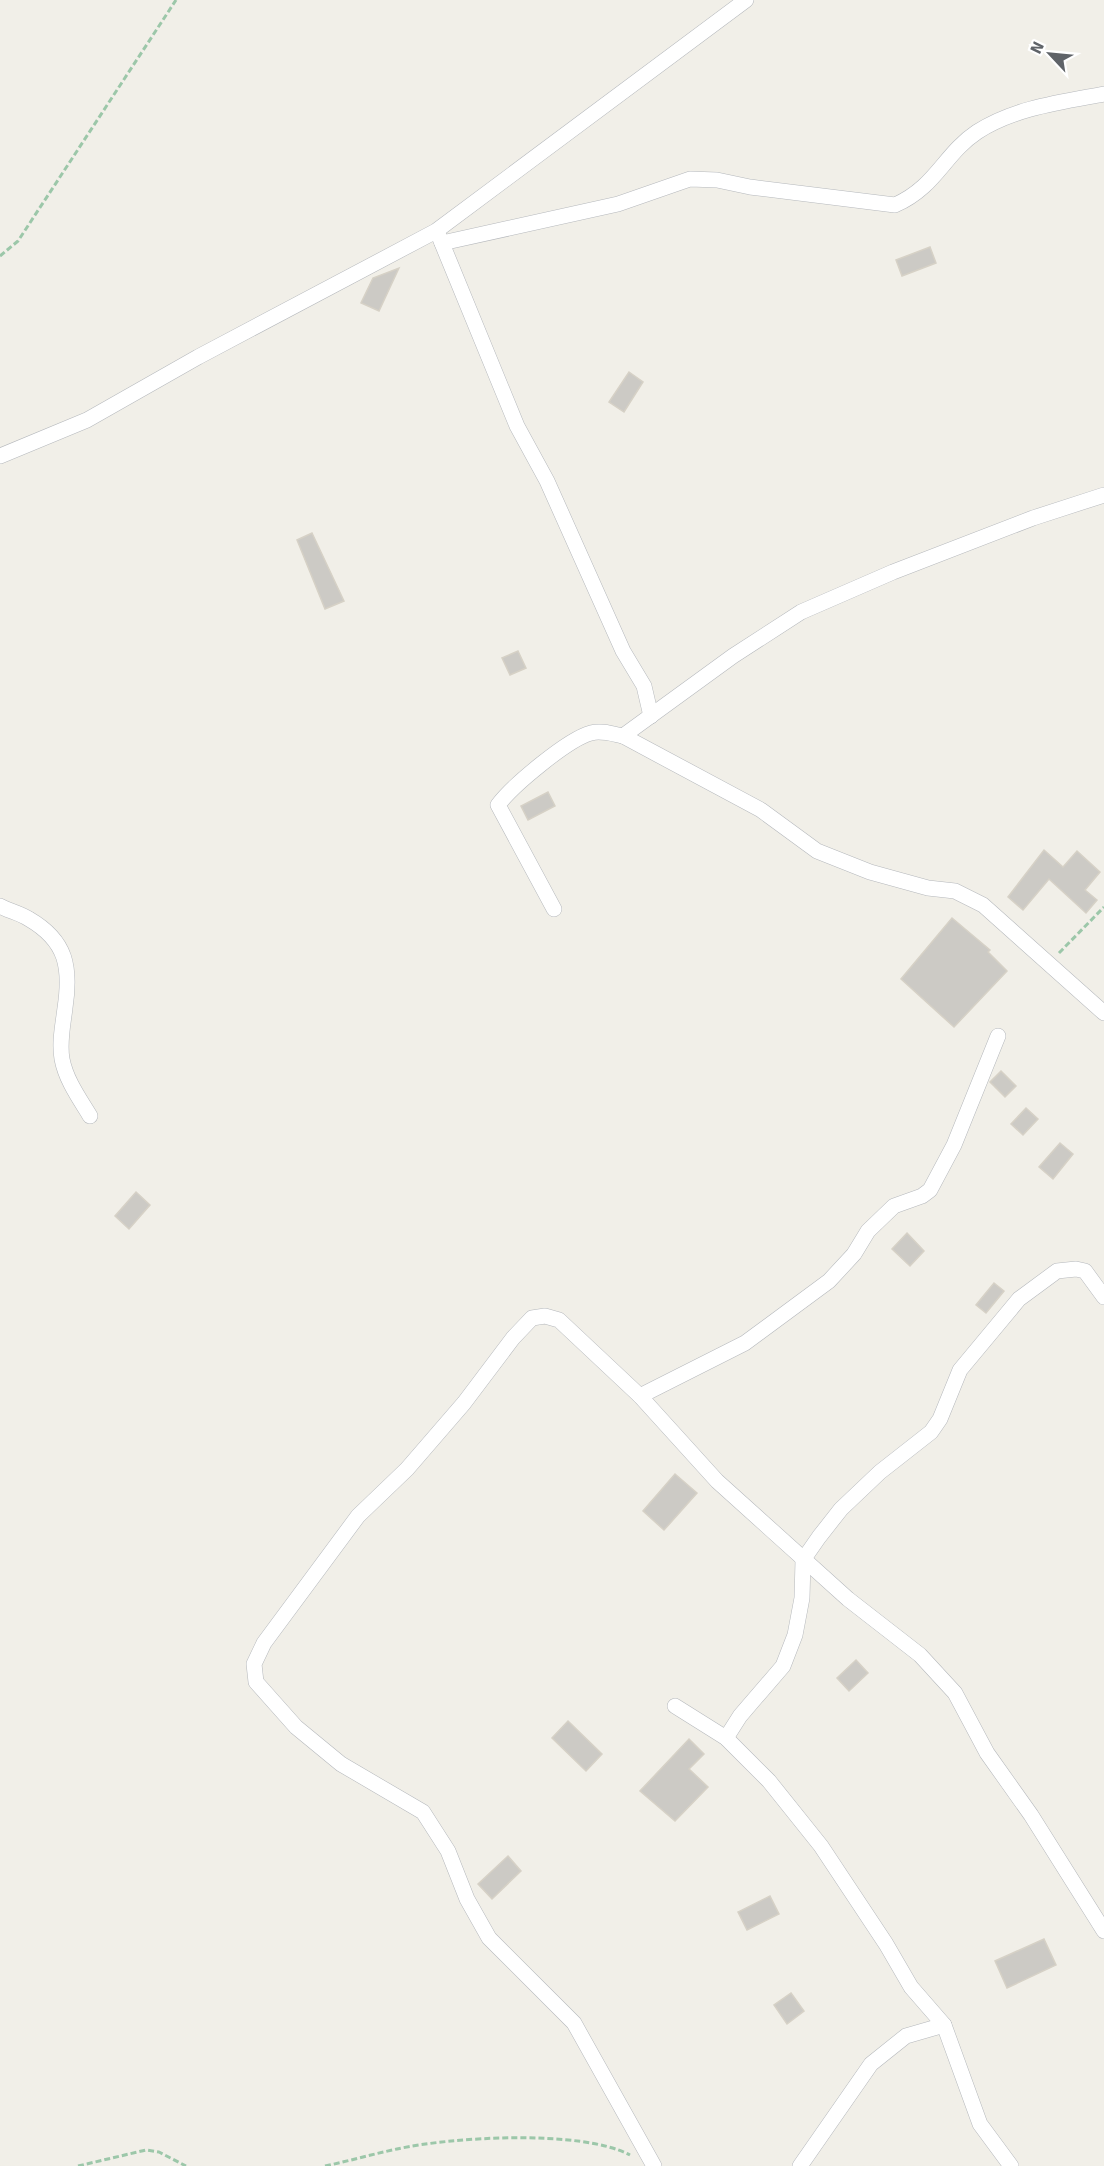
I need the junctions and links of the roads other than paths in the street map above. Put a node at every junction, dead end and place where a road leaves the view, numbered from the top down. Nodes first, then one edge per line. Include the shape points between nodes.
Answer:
1 (746, 0) edge
2 (1104, 93) edge
3 (439, 237) junction
4 (0, 456) edge
5 (1104, 495) edge
6 (651, 716) junction
7 (623, 736) junction
8 (0, 906) edge
9 (554, 909) dead end
10 (1104, 1013) edge
11 (998, 1036) dead end
12 (90, 1116) dead end
13 (1104, 1297) edge
14 (640, 1396) junction
15 (803, 1560) junction
16 (675, 1706) dead end
17 (726, 1738) junction
18 (1104, 1931) edge
19 (944, 2025) junction
20 (654, 2166) edge
21 (800, 2166) edge
22 (1011, 2166) edge

1 - 3 street
2 - 3 street via 1023,111 976,133 915,197 895,205 690,179 618,204
3 - 4 street via 87,420
3 - 6 street via 518,426 547,481 623,651 644,686
5 - 6 street via 1022,522 801,612
6 - 7 street
7 - 9 street via 591,733 571,743 498,805
7 - 10 street via 761,810 817,851 870,872 955,891 983,904
8 - 12 street via 35,923 66,956 69,983 62,1057 67,1077
11 - 14 street via 954,1145 930,1190 894,1206 868,1231 854,1254 829,1281 745,1343
13 - 15 street via 1086,1271 1076,1269 1057,1271 1019,1299 960,1370 931,1432 841,1509
14 - 15 street via 717,1481
14 - 20 street via 559,1320 546,1316 532,1318 407,1469 358,1516 264,1643 255,1664 256,1682 296,1727 341,1764 423,1812 448,1851 467,1899 489,1938 574,2023
15 - 17 street via 802,1598 795,1635 783,1666
15 - 18 street via 920,1655 955,1693 987,1753
16 - 17 street
17 - 19 street via 769,1780 821,1846 911,1987
19 - 21 street via 906,2036 872,2064
19 - 22 street via 980,2124

